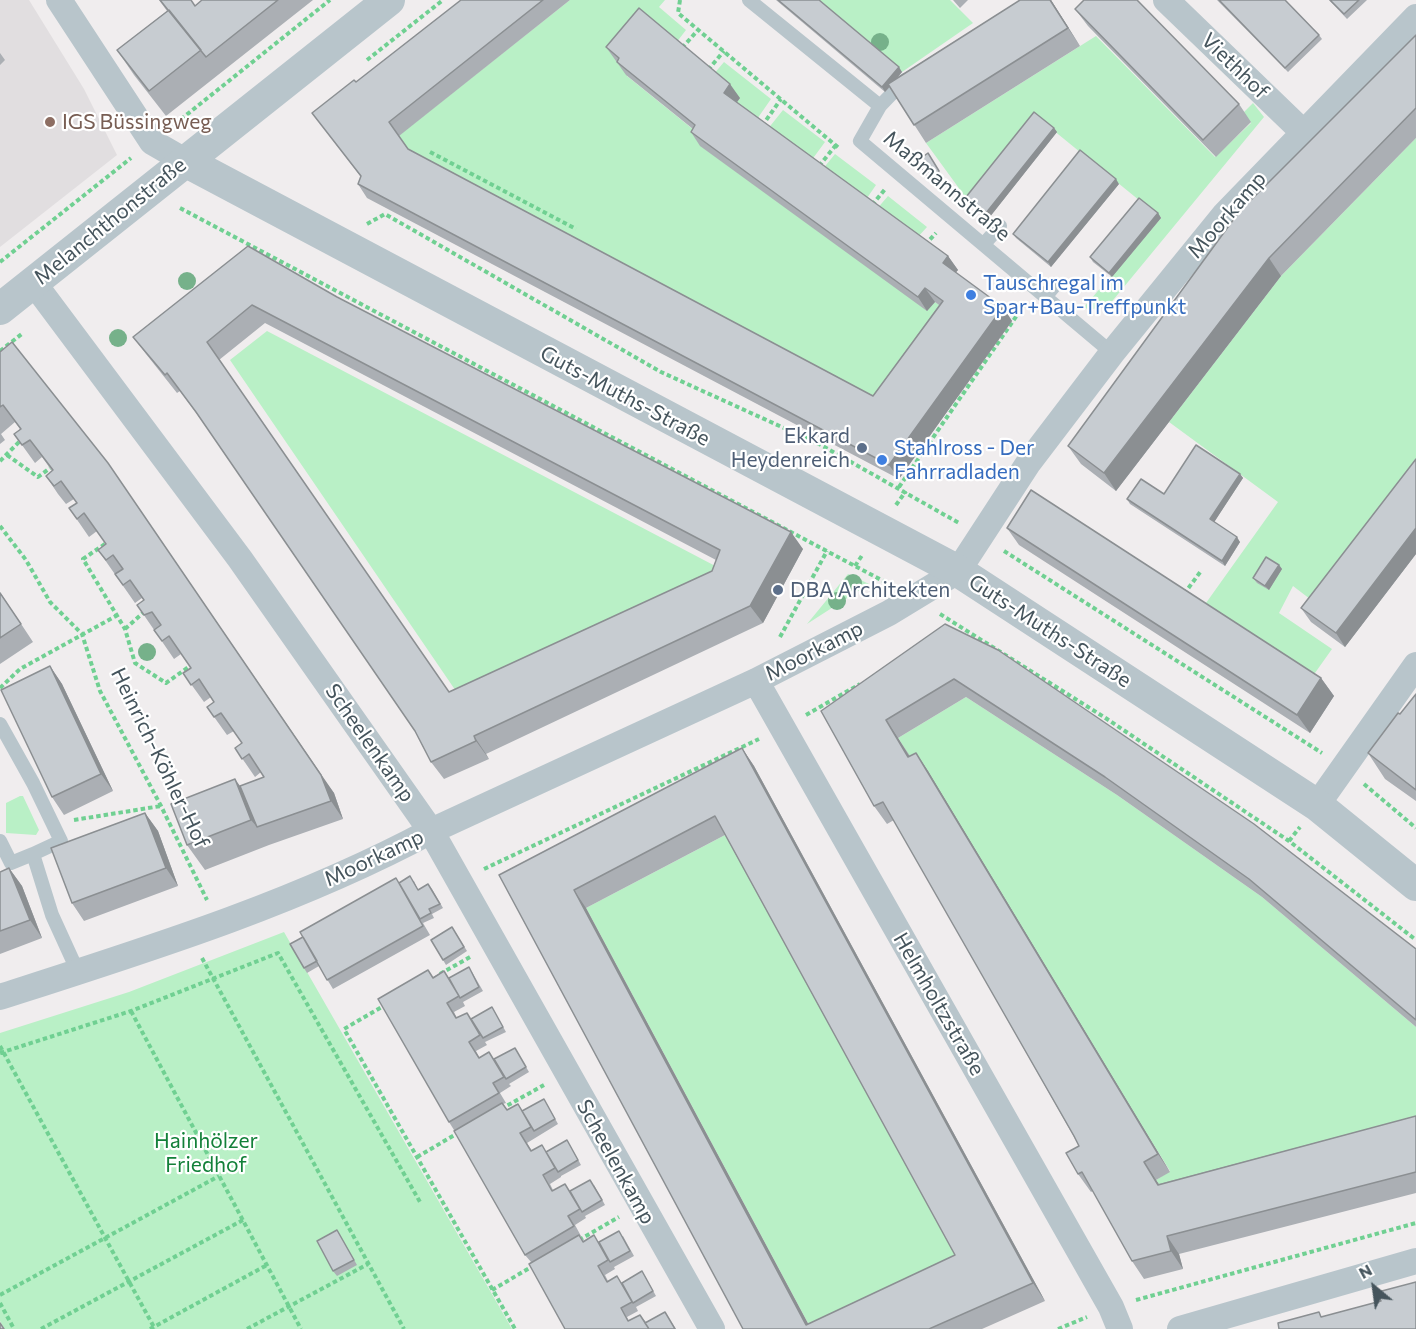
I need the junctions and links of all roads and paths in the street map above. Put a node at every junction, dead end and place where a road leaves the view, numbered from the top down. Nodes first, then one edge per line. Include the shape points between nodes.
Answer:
1 (59, 0) edge
2 (330, 0) edge
3 (389, 0) edge
4 (748, 0) edge
5 (1166, 0) edge
6 (1416, 17) edge
7 (698, 30) dead end
8 (265, 38) edge
9 (272, 46) junction
10 (682, 48) edge
11 (724, 51) dead end
12 (919, 69) edge
13 (708, 70) edge
14 (781, 99) dead end
15 (880, 106) junction
16 (762, 127) edge
17 (1303, 132) junction
18 (152, 142) junction
19 (836, 145) dead end
20 (430, 152) dead end
21 (184, 161) junction
22 (456, 165) junction
23 (818, 167) edge
24 (452, 172) edge
25 (486, 181) junction
26 (886, 187) dead end
27 (482, 188) edge
28 (872, 206) edge
29 (180, 208) dead end
30 (1000, 226) dead end
31 (576, 229) dead end
32 (938, 231) dead end
33 (984, 244) junction
34 (924, 245) edge
35 (0, 262) edge
36 (33, 282) junction
37 (1056, 284) dead end
38 (1041, 292) junction
39 (0, 309) edge
40 (1112, 353) junction
41 (26, 436) edge
42 (7, 455) junction
43 (0, 461) edge
44 (50, 468) edge
45 (899, 488) dead end
46 (0, 526) edge
47 (105, 544) edge
48 (827, 551) junction
49 (958, 571) junction
50 (1201, 571) dead end
51 (1176, 585) edge
52 (1186, 591) junction
53 (1182, 597) edge
54 (915, 598) junction
55 (149, 608) edge
56 (116, 616) junction
57 (962, 627) junction
58 (125, 629) junction
59 (952, 633) edge
60 (82, 634) junction
61 (1416, 665) edge
62 (190, 666) edge
63 (756, 681) junction
64 (862, 683) edge
65 (0, 688) edge
66 (0, 724) edge
67 (782, 728) junction
68 (1317, 805) junction
69 (161, 806) junction
70 (52, 824) junction
71 (431, 831) junction
72 (0, 841) edge
73 (33, 854) junction
74 (459, 881) junction
75 (1416, 885) edge
76 (216, 925) junction
77 (193, 934) junction
78 (1416, 940) edge
79 (494, 943) junction
80 (78, 972) junction
81 (434, 977) edge
82 (213, 980) junction
83 (0, 997) edge
84 (394, 1000) edge
85 (131, 1011) junction
86 (0, 1046) edge
87 (1, 1052) edge
88 (566, 1072) junction
89 (496, 1112) edge
90 (466, 1128) edge
91 (417, 1156) junction
92 (219, 1176) junction
93 (420, 1202) dead end
94 (641, 1205) junction
95 (243, 1220) junction
96 (1416, 1223) edge
97 (106, 1239) junction
98 (572, 1245) edge
99 (542, 1261) edge
100 (1416, 1261) edge
101 (368, 1264) junction
102 (267, 1265) junction
103 (130, 1283) junction
104 (492, 1290) junction
105 (0, 1295) edge
106 (0, 1303) edge
107 (289, 1307) junction
108 (1115, 1318) edge
109 (153, 1328) edge
110 (14, 1329) edge
111 (41, 1329) edge
112 (248, 1329) edge
113 (301, 1329) edge
114 (404, 1329) edge
115 (515, 1329) edge
116 (712, 1329) edge
117 (1058, 1329) edge
118 (1180, 1329) edge

1 - 18 street
2 - 9 path
3 - 21 street, Melanchthonstraße
4 - 15 lane, Maßmannstraße
5 - 17 street, Viethhof
6 - 17 street, Moorkamp
7 - 10 path
8 - 9 path
9 - 18 path
11 - 13 path
12 - 15 lane
14 - 16 path
15 - 33 lane, Maßmannstraße via 860,141
17 - 40 street, Moorkamp via 1225,214
18 - 21 street
18 - 35 path
19 - 23 path
20 - 22 path
21 - 36 street, Melanchthonstraße
21 - 49 street, Guts-Muths-Straße
22 - 24 path
22 - 25 path
25 - 27 path
25 - 31 path
26 - 28 path
29 - 48 path
30 - 33 lane
32 - 34 path
33 - 38 lane, Maßmannstraße
36 - 39 street, Melanchthonstraße
36 - 71 street, Scheelenkamp via 240,559
37 - 38 lane
38 - 40 lane, Maßmannstraße
38 - 45 path
40 - 49 street, Moorkamp via 1029,462
41 - 42 path
42 - 43 path
42 - 44 path via 39,477
46 - 60 path, Heinrich-Köhler-Hof via 26,560 50,602
47 - 56 path via 83,559
48 - 54 path
48 - 63 path
49 - 54 street, Moorkamp
49 - 68 street, Guts-Muths-Straße
50 - 52 path
51 - 52 path
52 - 53 path
54 - 57 path
54 - 63 street, Moorkamp
55 - 58 path
56 - 58 path
56 - 60 path
57 - 59 path
57 - 78 path via 1289,841
58 - 62 path via 135,663 166,683
60 - 65 path via 20,669
60 - 69 path, Heinrich-Köhler-Hof via 100,691
61 - 68 street
63 - 67 street, Helmholtzstraße
63 - 71 street, Moorkamp
64 - 67 path
66 - 70 lane
67 - 74 path
67 - 108 street, Helmholtzstraße
68 - 75 street, Guts-Muths-Straße
69 - 70 path
69 - 76 path, Heinrich-Köhler-Hof
70 - 73 lane via 61,842
71 - 74 street, Scheelenkamp
71 - 76 street, Moorkamp via 385,856
72 - 73 lane via 11,863
73 - 80 lane via 52,915
74 - 79 street, Scheelenkamp
76 - 77 street, Moorkamp
77 - 80 street, Moorkamp
77 - 82 path
79 - 81 path
79 - 88 street, Scheelenkamp
80 - 83 street, Moorkamp
82 - 85 path
82 - 93 path via 278,953
82 - 101 path
84 - 91 path via 344,1029
85 - 87 path
85 - 92 path
86 - 87 path
87 - 97 path
88 - 89 path
88 - 94 street, Scheelenkamp
90 - 91 path
91 - 104 path
92 - 95 path
92 - 97 path
94 - 98 path
94 - 116 street, Scheelenkamp
95 - 102 path
95 - 103 path
96 - 108 path
97 - 103 path
97 - 105 path
99 - 104 path
100 - 118 street
101 - 107 path
101 - 114 path
102 - 107 path
102 - 109 path
103 - 109 path
103 - 111 path
104 - 115 path
106 - 110 path
107 - 112 path
107 - 113 path
108 - 117 path

